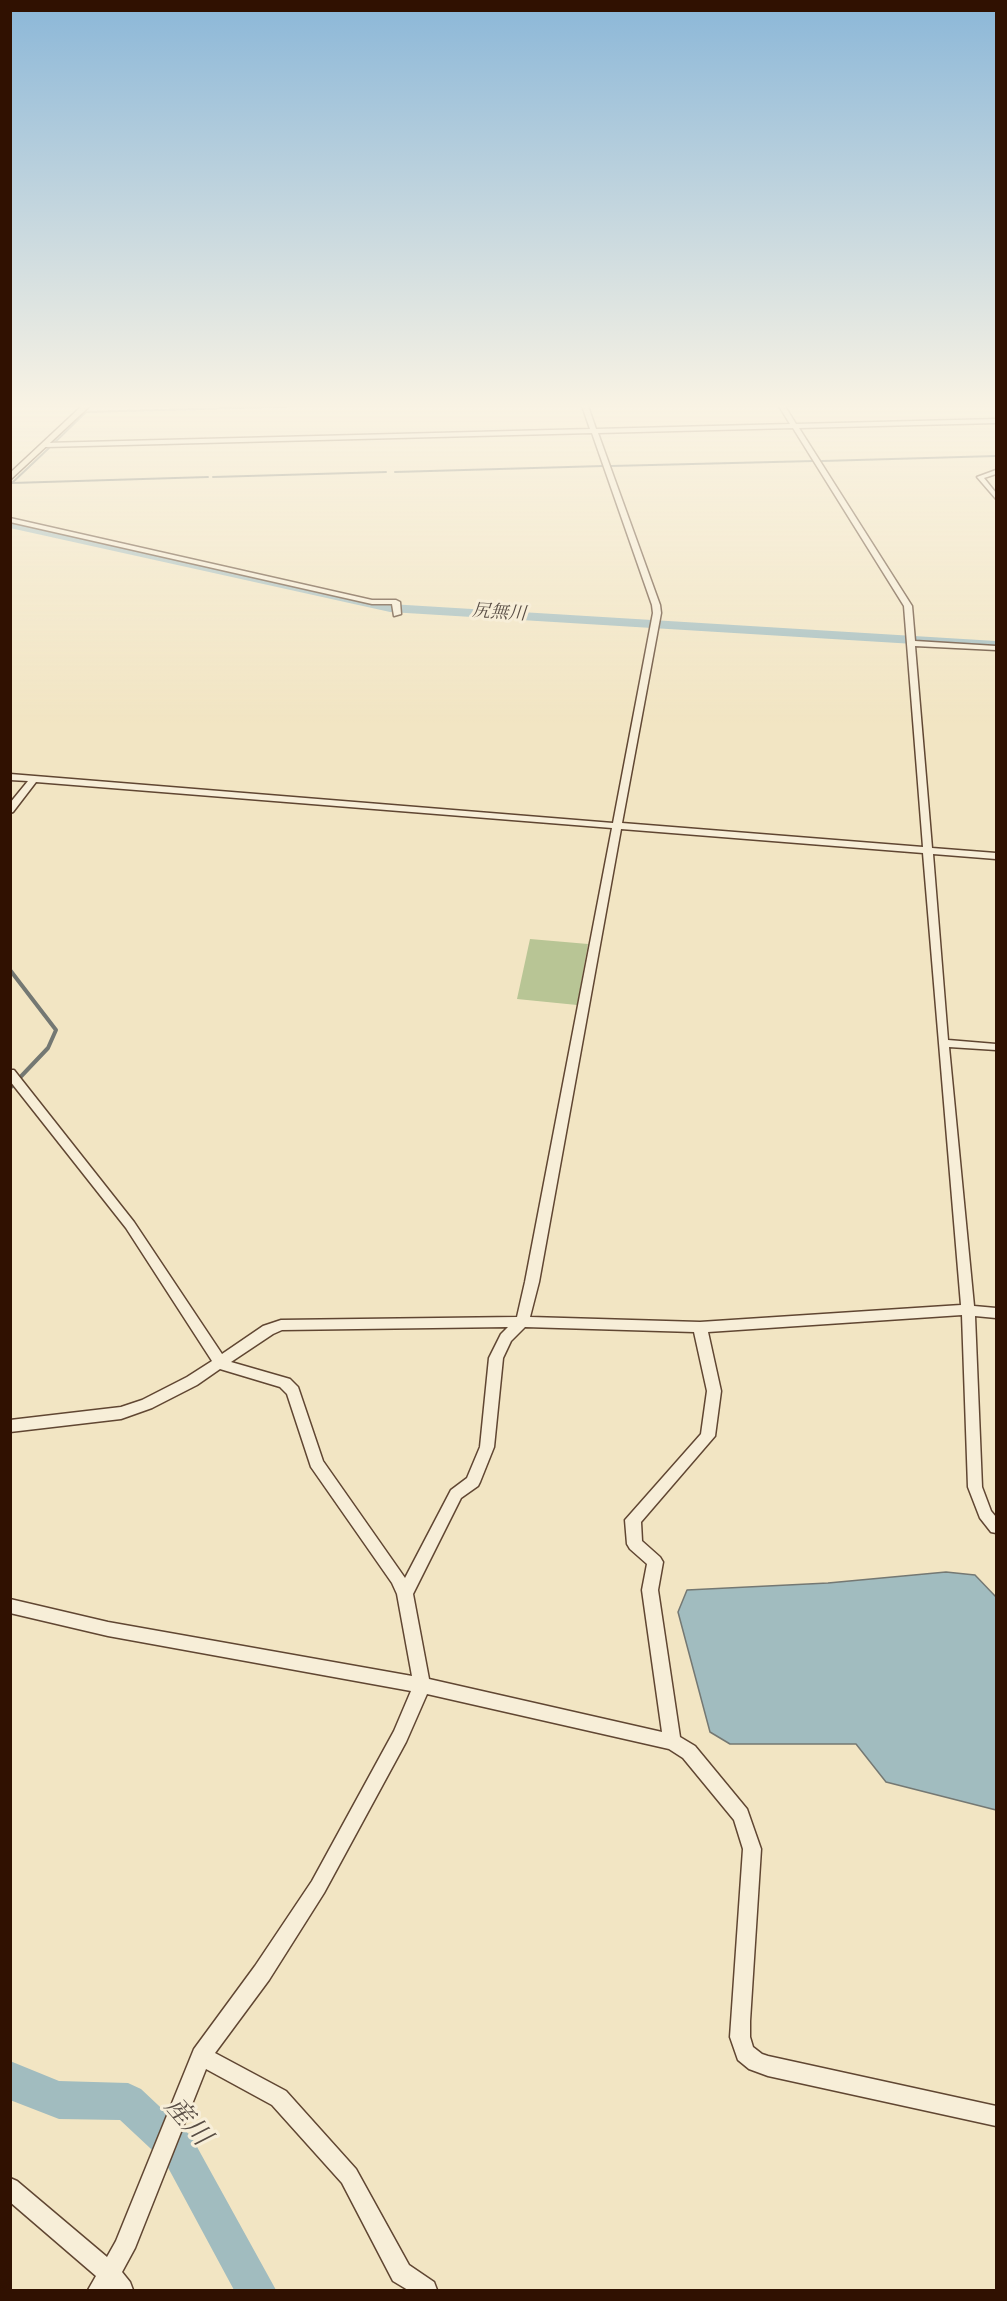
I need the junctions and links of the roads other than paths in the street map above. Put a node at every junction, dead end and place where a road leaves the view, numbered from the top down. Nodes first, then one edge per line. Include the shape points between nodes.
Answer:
1 (621, 510) edge
2 (849, 510) edge
3 (10, 520) edge
4 (396, 610) dead end
5 (911, 643) junction
6 (996, 648) edge
7 (10, 777) edge
8 (34, 779) junction
9 (10, 810) edge
10 (618, 826) junction
11 (927, 851) junction
12 (996, 856) edge
13 (943, 1043) junction
14 (996, 1047) edge
15 (10, 1073) edge
16 (968, 1310) junction
17 (996, 1314) edge
18 (522, 1322) junction
19 (700, 1327) junction
20 (221, 1364) junction
21 (10, 1426) edge
22 (996, 1527) edge
23 (405, 1594) junction
24 (10, 1606) edge
25 (422, 1685) junction
26 (672, 1742) junction
27 (201, 2056) junction
28 (996, 2116) edge
29 (10, 2188) edge
30 (110, 2285) edge
31 (426, 2290) edge

1 - 10 street via 657,613
2 - 5 street via 906,599
3 - 4 street via 372,602 396,602
5 - 6 street
5 - 11 street
7 - 8 street
8 - 9 street
8 - 10 street
10 - 11 street
10 - 18 street
11 - 12 street
11 - 13 street
13 - 14 street
13 - 16 street
15 - 20 street via 130,1225
16 - 17 street
16 - 19 street
16 - 22 street via 975,1486 985,1514
18 - 19 street
18 - 20 street via 281,1325
18 - 23 street via 506,1338 496,1358 488,1447 473,1482 456,1494
19 - 26 street via 714,1391 708,1436 633,1520 635,1544 655,1562 650,1590
20 - 21 street via 171,1393 121,1413
20 - 23 street via 285,1383 293,1391 316,1462
23 - 25 street
24 - 25 street via 108,1629
25 - 26 street
25 - 27 street via 400,1736 318,1887
26 - 28 street via 689,1752 741,1815 752,1849 740,2021 745,2053 768,2066
27 - 30 street
27 - 31 street via 279,2098 349,2176 401,2273
29 - 30 street

